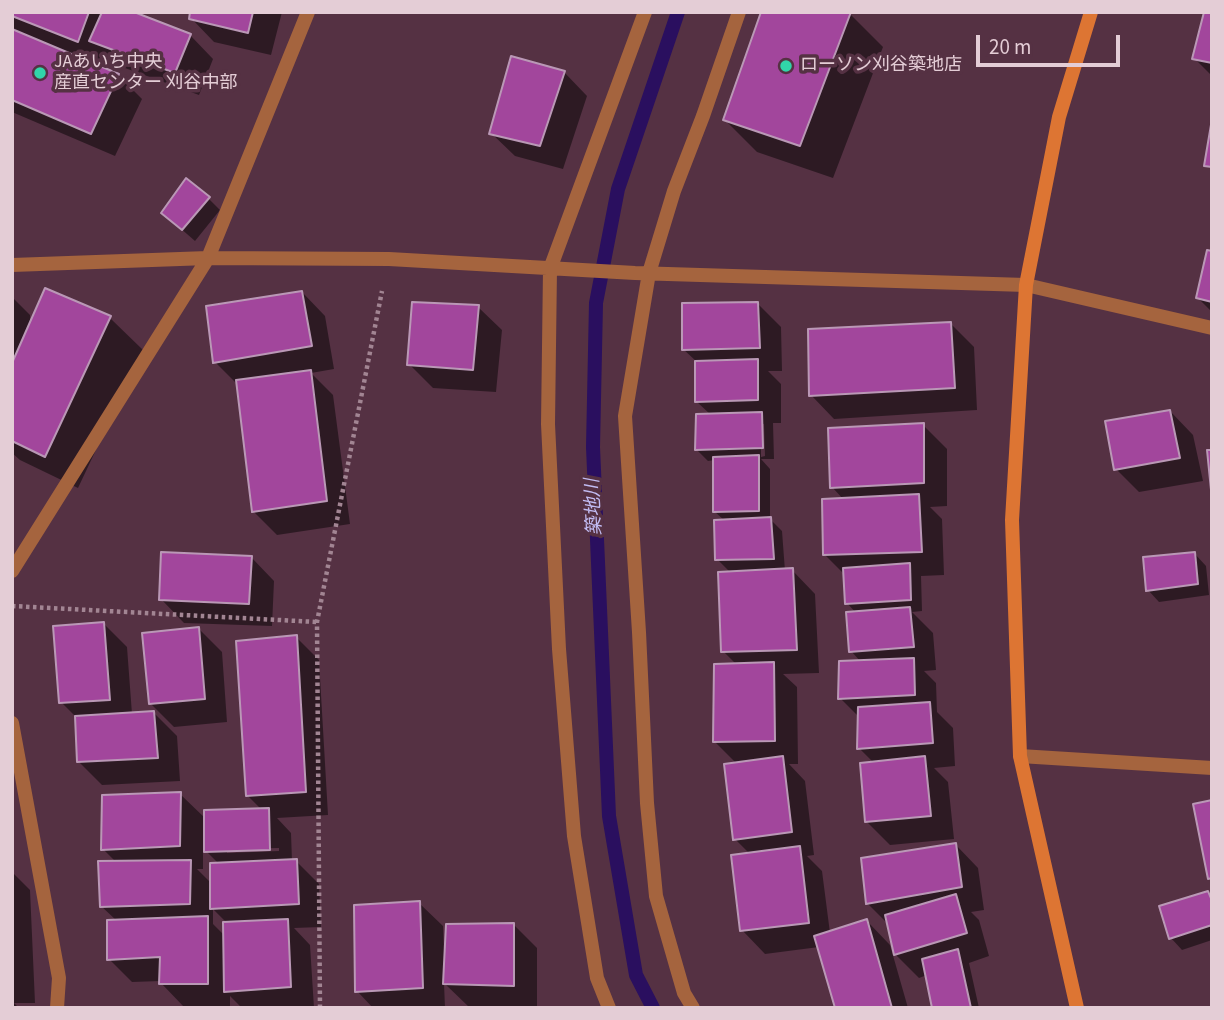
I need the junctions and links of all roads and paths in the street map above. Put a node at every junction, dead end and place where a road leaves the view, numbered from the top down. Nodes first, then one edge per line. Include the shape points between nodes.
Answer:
1 (307, 12) edge
2 (645, 12) edge
3 (738, 12) edge
4 (1091, 12) edge
5 (208, 258) junction
6 (12, 265) edge
7 (550, 269) junction
8 (642, 273) junction
9 (1026, 285) junction
10 (378, 306) dead end
11 (1212, 328) edge
12 (12, 571) edge
13 (12, 606) edge
14 (317, 622) junction
15 (12, 723) edge
16 (1020, 756) junction
17 (1212, 768) edge
18 (57, 1008) edge
19 (320, 1008) edge
20 (609, 1008) edge
21 (692, 1008) edge
22 (1077, 1008) edge

1 - 5 street
2 - 7 street
3 - 8 street
4 - 9 street via 1059,117
5 - 6 street
5 - 7 street via 389,259
5 - 12 street
7 - 8 street
7 - 20 street via 548,424 573,836 597,978
8 - 9 street
8 - 21 street via 625,416 647,803 656,896
9 - 11 street
9 - 16 street via 1012,520
10 - 14 path
13 - 14 path
14 - 19 path
15 - 18 street via 59,978
16 - 17 street
16 - 22 street

